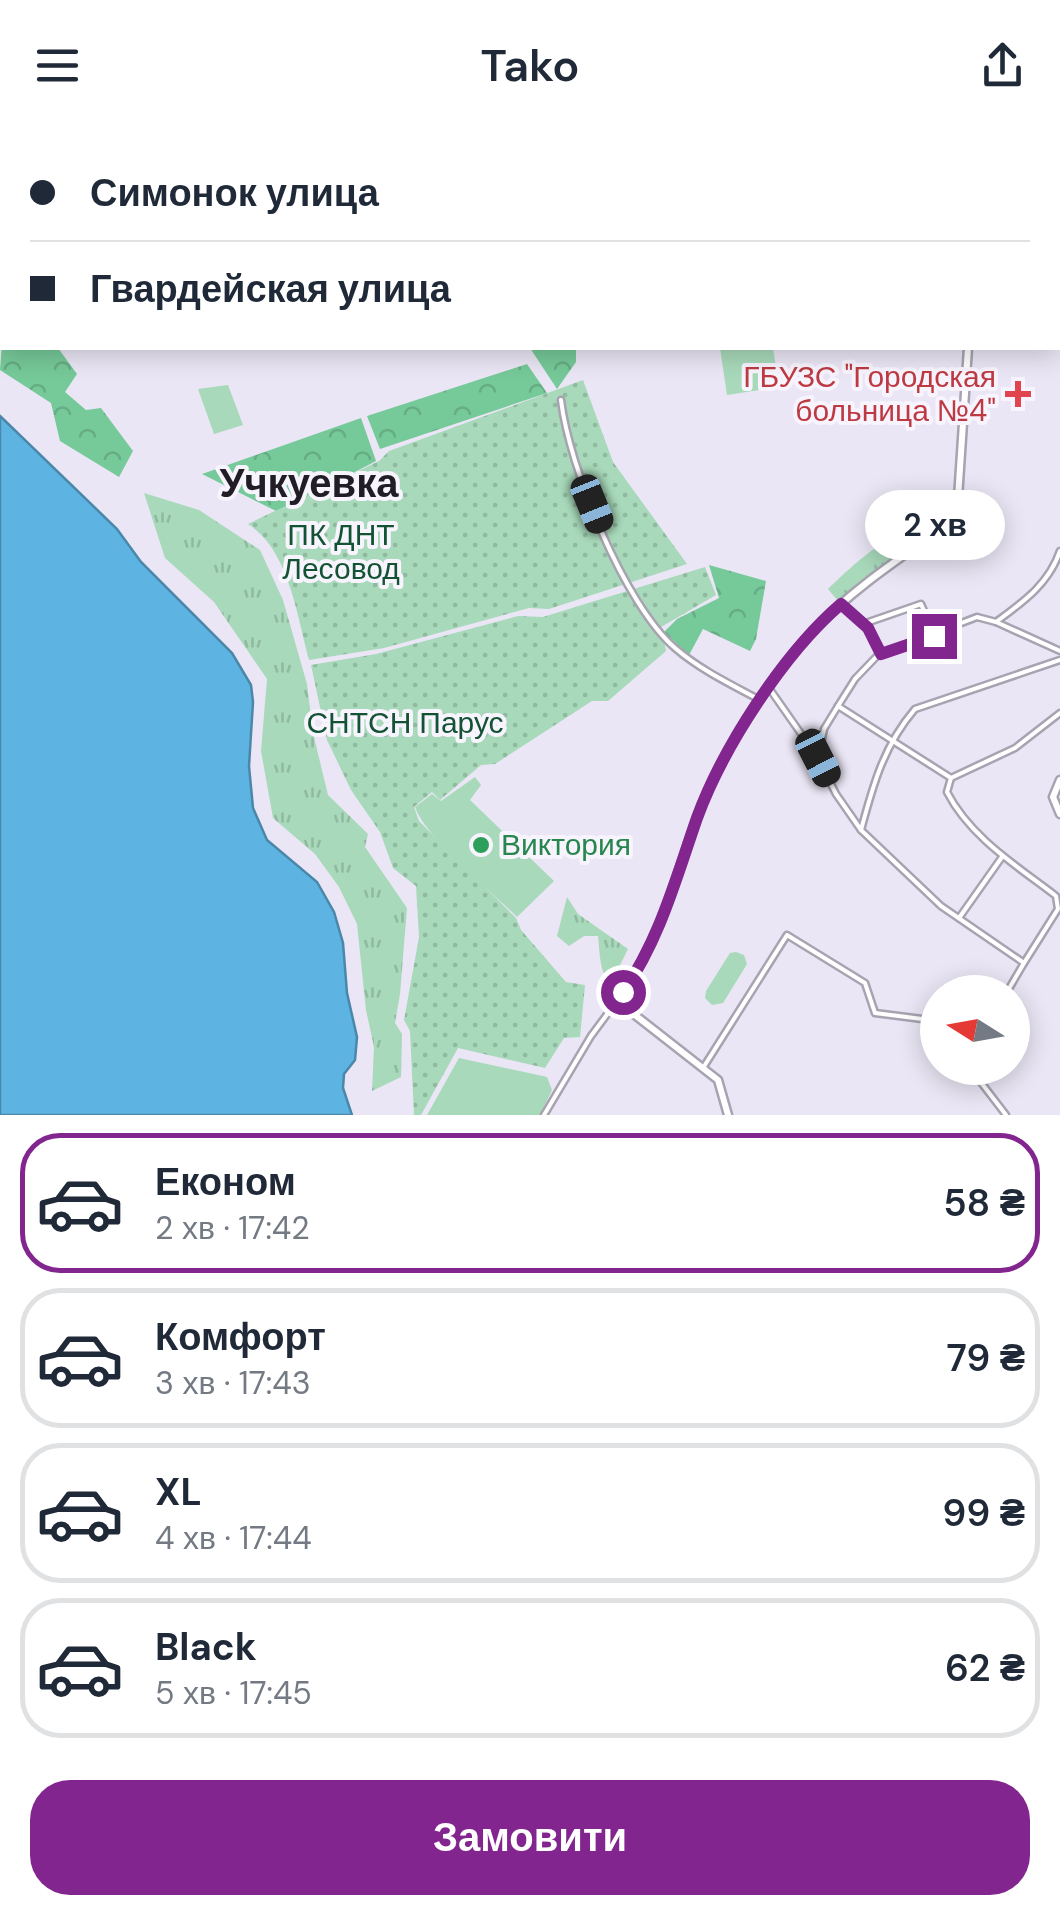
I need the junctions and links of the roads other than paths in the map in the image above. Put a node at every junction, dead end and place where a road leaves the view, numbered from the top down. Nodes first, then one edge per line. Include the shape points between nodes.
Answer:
1 (968, 350) edge
2 (561, 400) dead end
3 (1060, 551) edge
4 (841, 604) junction
5 (996, 622) junction
6 (863, 624) junction
7 (934, 636) junction
8 (1060, 651) edge
9 (881, 654) junction
10 (1060, 660) edge
11 (768, 688) junction
12 (760, 700) junction
13 (838, 706) junction
14 (1060, 713) edge
15 (892, 740) junction
16 (818, 758) junction
17 (951, 778) junction
18 (1060, 780) edge
19 (1060, 814) edge
20 (861, 830) junction
21 (1004, 855) junction
22 (1058, 909) edge
23 (959, 918) junction
24 (1024, 963) junction
25 (1017, 975) edge
26 (615, 1004) junction
27 (920, 1019) edge
28 (703, 1068) junction
29 (983, 1085) edge
30 (544, 1115) edge
31 (728, 1115) edge
32 (1006, 1115) edge

1 - 4 street via 957,514
2 - 12 street via 569,445 642,611 674,648
3 - 5 street via 1037,590
4 - 6 street
4 - 11 street
5 - 7 street via 977,617
5 - 8 street
6 - 7 street via 921,604
6 - 9 street
7 - 9 street
9 - 13 street
10 - 15 street via 915,709
11 - 12 street
11 - 16 street
12 - 26 street via 698,814 644,958
13 - 15 street
13 - 16 street
14 - 17 street via 1015,748
15 - 17 street
15 - 20 street
16 - 20 street
17 - 21 street via 947,792 958,813
18 - 19 street via 1053,797
20 - 23 street
21 - 22 street via 1056,896
21 - 23 street
22 - 24 street
23 - 24 street
24 - 25 street
26 - 28 street
26 - 30 street
27 - 28 street via 875,1012 865,983 787,936
28 - 31 street via 718,1080
29 - 32 street

